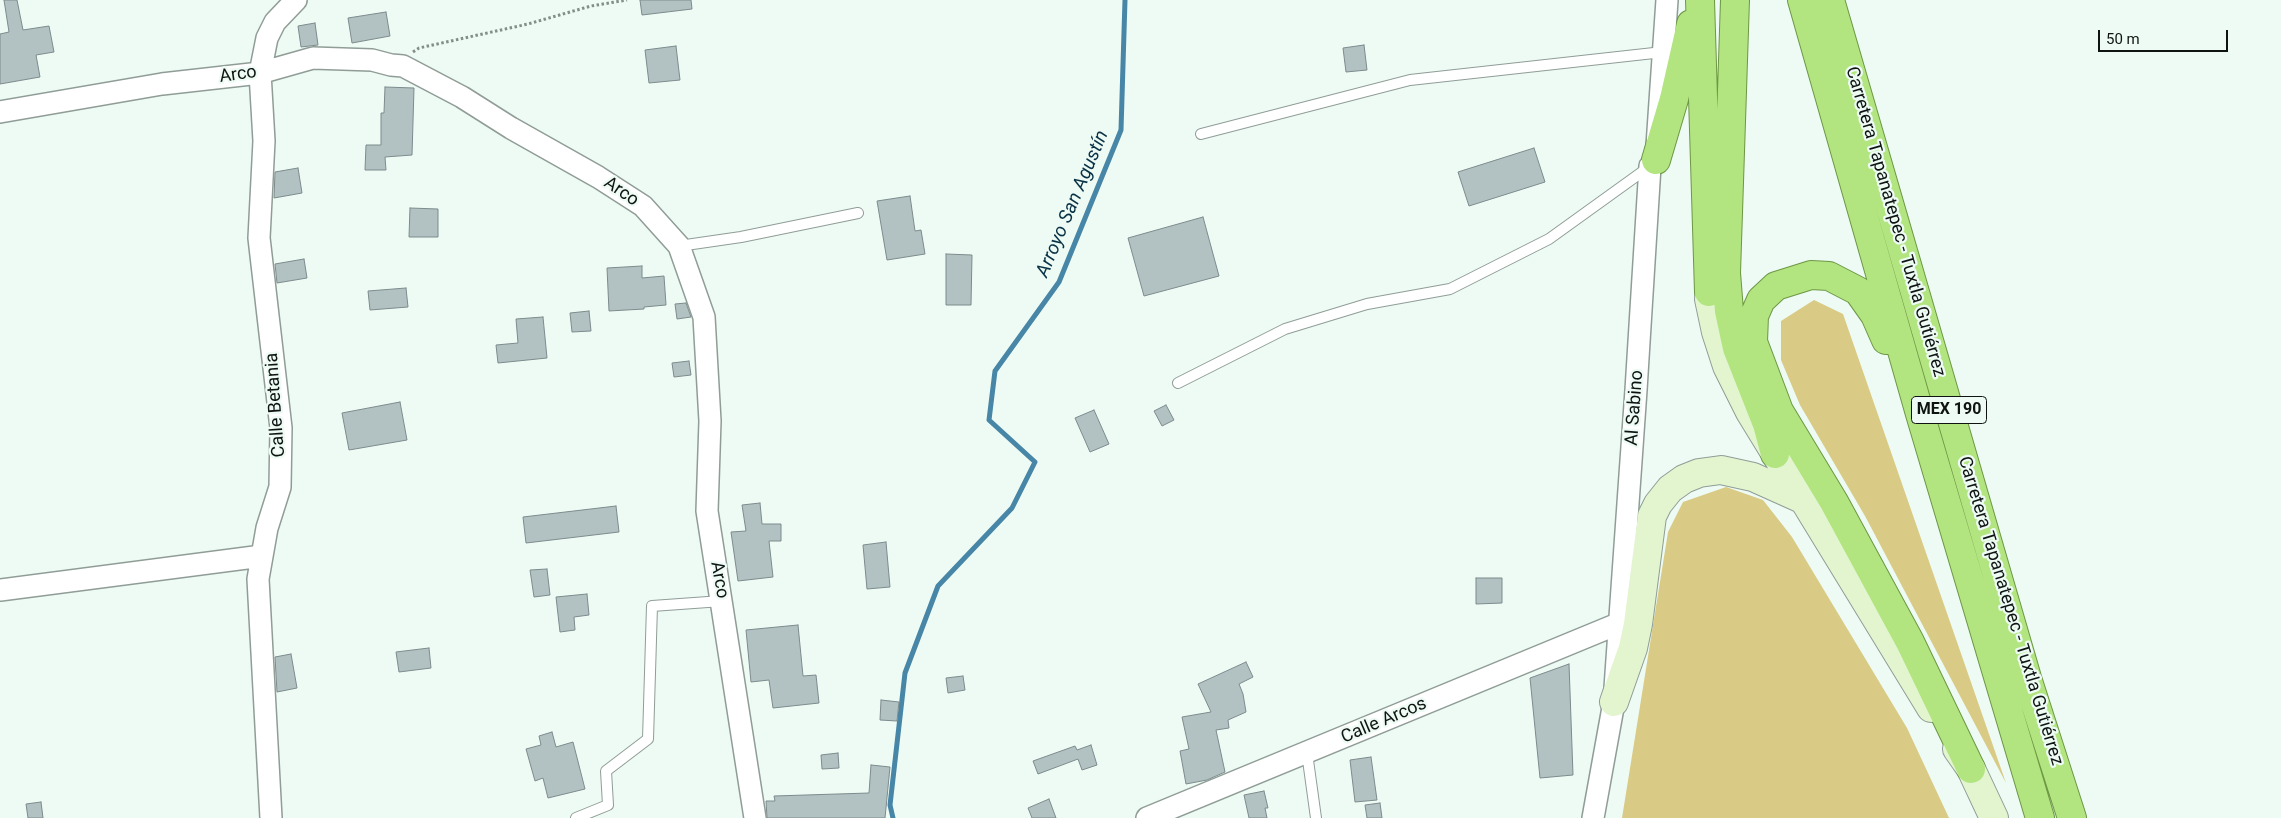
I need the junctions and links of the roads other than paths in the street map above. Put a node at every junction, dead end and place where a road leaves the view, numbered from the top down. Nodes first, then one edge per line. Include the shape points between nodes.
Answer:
1 (296, 0) edge
2 (1667, 0) edge
3 (1735, 0) edge
4 (1802, 0) edge
5 (1830, 0) edge
6 (1699, 5) edge
7 (1664, 52) junction
8 (260, 73) junction
9 (0, 112) edge
10 (1201, 134) dead end
11 (1653, 163) junction
12 (858, 213) dead end
13 (679, 246) junction
14 (1709, 299) joint
15 (1178, 383) dead end
16 (1920, 414) junction
17 (1775, 454) junction
18 (1802, 499) junction
19 (262, 556) junction
20 (0, 590) edge
21 (722, 601) junction
22 (1620, 623) junction
23 (1614, 702) junction
24 (1307, 753) junction
25 (1970, 769) junction
26 (271, 818) edge
27 (576, 818) edge
28 (755, 818) edge
29 (1147, 818) edge
30 (1316, 818) edge
31 (1593, 818) edge
32 (1994, 818) edge
33 (2040, 818) edge
34 (2072, 818) edge

1 - 8 street, Calle Betania via 275,22 267,38
2 - 7 street, Al Sabino
3 - 17 highway via 1726,273 1729,311 1737,348
4 - 16 highway, Carretera Tapanatepec - Tuxtla Gutiérrez / MEX 190
5 - 34 highway, Carretera Tapanatepec - Tuxtla Gutiérrez / MEX 190 via 2027,678
6 - 11 highway via 1674,100
6 - 14 highway
7 - 10 lane via 1410,80
7 - 11 street, Al Sabino
8 - 9 street, Arco via 162,84
8 - 13 street, Arco via 313,58 372,60 403,66 598,177 642,206
8 - 19 street, Calle Betania via 264,141 259,238 281,428 280,487
11 - 15 lane via 1549,238 1450,289 1367,304 1285,329
11 - 22 street, Al Sabino
12 - 13 lane
13 - 21 street, Arco via 704,317 710,420 707,511
14 - 17 main road via 1727,366
16 - 25 highway via 1875,315 1858,291 1829,276 1811,275 1776,286 1761,300 1754,316 1753,342 1779,410 1906,634
16 - 33 highway, Carretera Tapanatepec - Tuxtla Gutiérrez / MEX 190
17 - 18 main road
18 - 23 main road via 1753,477 1721,470 1699,473 1670,489 1652,516 1638,624
18 - 25 main road
19 - 20 street
19 - 26 street, Calle Betania via 258,579
21 - 27 lane via 652,606 648,739 606,771 608,805
21 - 28 street, Arco
22 - 23 street, Al Sabino
22 - 24 street, Calle Arcos
23 - 31 street, Al Sabino
24 - 29 street, Calle Arcos
24 - 30 lane
25 - 32 main road

